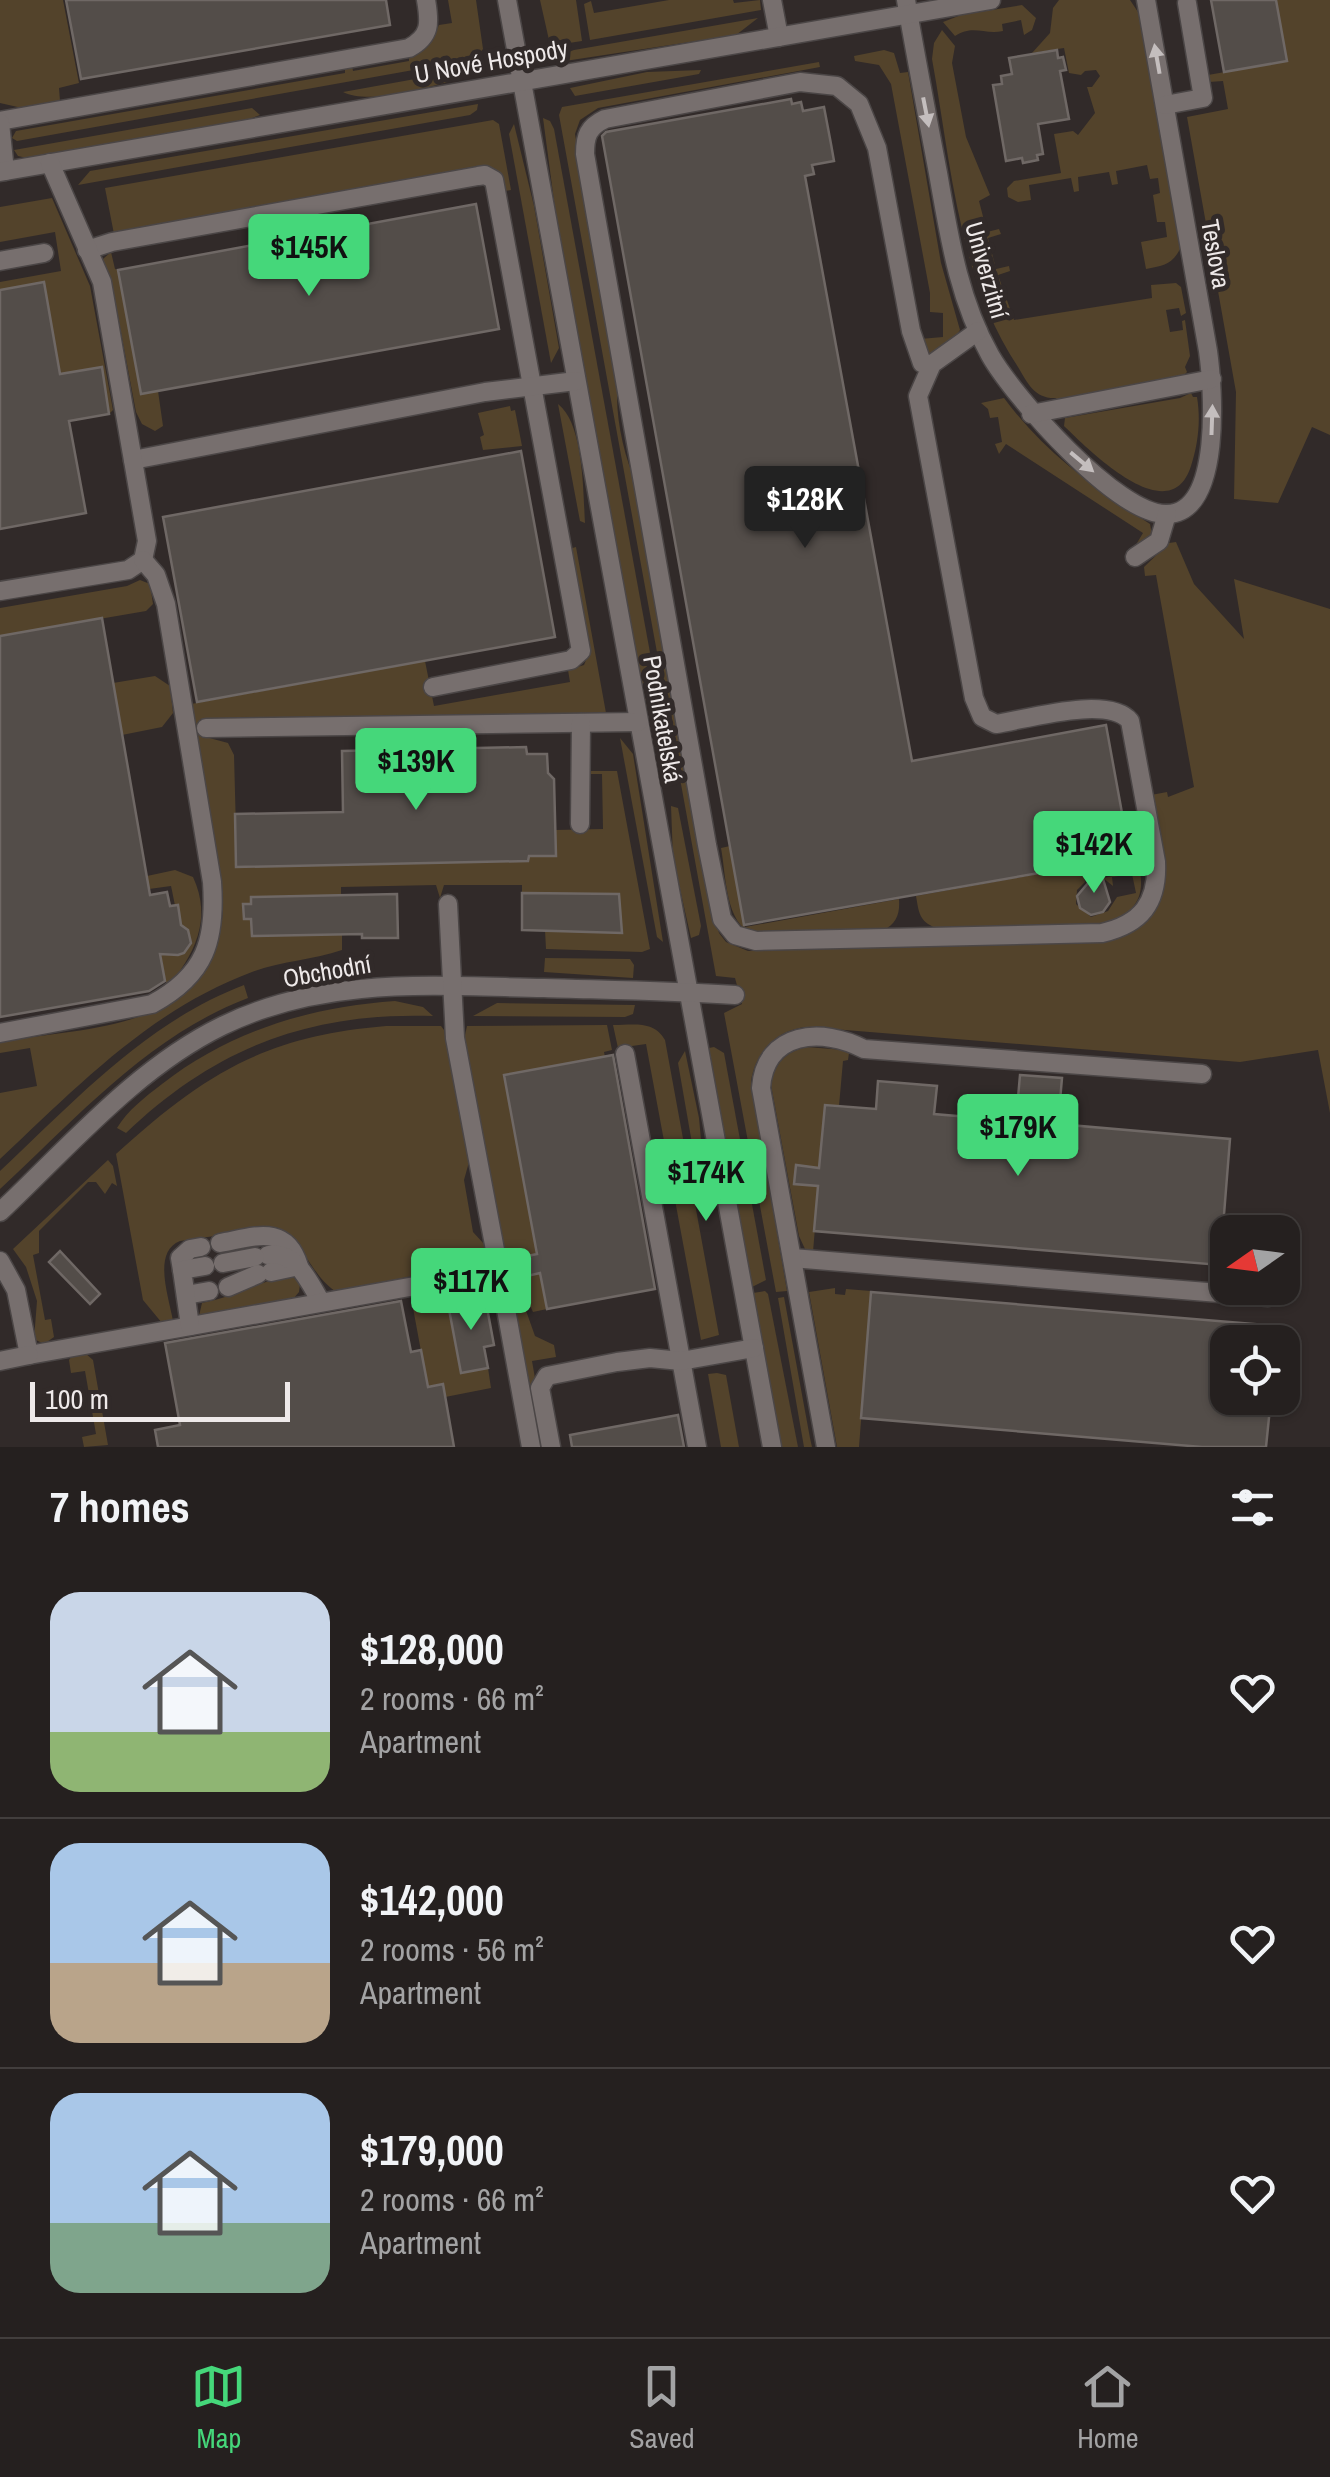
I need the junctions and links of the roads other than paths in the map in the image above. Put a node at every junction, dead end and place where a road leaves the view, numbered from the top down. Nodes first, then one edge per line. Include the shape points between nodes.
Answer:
1 (426, 0) edge
2 (508, 0) edge
3 (772, 0) edge
4 (991, 0) edge
5 (1146, 0) edge
6 (1187, 3) dead end
7 (907, 8) edge
8 (779, 37) junction
9 (522, 80) junction
10 (1165, 105) junction
11 (0, 122) edge
12 (50, 163) junction
13 (2, 171) edge
14 (88, 250) junction
15 (44, 253) dead end
16 (0, 261) edge
17 (978, 331) junction
18 (932, 364) junction
19 (1212, 379) junction
20 (576, 381) junction
21 (534, 384) junction
22 (1031, 414) junction
23 (133, 460) junction
24 (1175, 512) junction
25 (1136, 557) dead end
26 (143, 560) junction
27 (0, 591) edge
28 (433, 686) dead end
29 (638, 722) junction
30 (581, 723) junction
31 (206, 728) dead end
32 (580, 824) dead end
33 (448, 904) dead end
34 (451, 985) junction
35 (687, 992) junction
36 (735, 995) dead end
37 (0, 1032) edge
38 (625, 1054) dead end
39 (1202, 1074) dead end
40 (0, 1212) edge
41 (792, 1258) junction
42 (0, 1261) edge
43 (263, 1265) junction
44 (299, 1266) junction
45 (182, 1270) junction
46 (499, 1271) junction
47 (1210, 1292) edge
48 (186, 1295) junction
49 (321, 1302) junction
50 (190, 1326) junction
51 (754, 1348) junction
52 (29, 1355) junction
53 (0, 1360) edge
54 (681, 1361) junction
55 (532, 1447) edge
56 (552, 1447) edge
57 (697, 1447) edge
58 (772, 1447) edge
59 (826, 1447) edge

1 - 11 street via 430,25 408,48
2 - 9 street, Podnikatelská
3 - 8 street
4 - 7 street, U Nové Hospody
10 -> 5 street, Teslova
6 - 10 street via 1203,98
7 - 8 street, U Nové Hospody
7 -> 17 street, Univerzitní via 952,250
8 - 9 street, U Nové Hospody
9 - 12 street, U Nové Hospody
9 - 20 street, Podnikatelská
10 - 19 street, Teslova
11 - 13 street
12 - 13 street, U Nové Hospody
12 - 14 street
14 - 21 street via 485,175 497,189
14 - 23 street via 102,282
15 - 16 street
17 - 18 street
17 - 22 street, Univerzitní
18 - 18 street via 918,396 982,717 996,724 1087,709 1122,712 1130,721 1157,882 1146,910 1124,928 1102,934 756,941 736,935 722,919 707,844 585,154 592,125 800,82 837,86 860,104 878,148 911,331 922,363
19 - 22 street
24 -> 19 street, Teslova via 1197,491 1211,450
20 - 21 street
20 - 29 street, Podnikatelská
21 - 23 street
21 - 28 street via 581,651 571,660
22 -> 24 street, Univerzitní via 1102,480 1144,507
23 - 26 street via 147,541
24 - 25 street, Teslova via 1160,541
26 - 27 street via 128,570
26 - 37 street via 166,604 212,882 210,941 190,978 152,1004
29 - 30 street
29 - 35 street, Podnikatelská
30 - 31 street
30 - 32 street
33 - 34 street
34 - 35 street, Obchodní
34 - 40 street, Obchodní via 355,987 221,1026 131,1088
34 - 46 street
35 - 36 street, Obchodní
35 - 51 street, Podnikatelská
38 - 54 street
39 - 41 street via 864,1048 830,1038 792,1040 772,1054 761,1088
41 - 47 street
41 - 59 street
42 - 52 street via 16,1290
43 - 44 street via 277,1254
43 - 45 street
43 - 48 street via 218,1289
44 - 45 street via 284,1239 273,1236 184,1253
44 - 49 street
45 - 48 street
46 - 49 street
46 - 55 street
48 - 50 street
49 - 50 street
50 - 52 street
51 - 54 street
51 - 58 street, Podnikatelská
52 - 53 street
54 - 56 street via 650,1358 546,1376 540,1388
54 - 57 street

